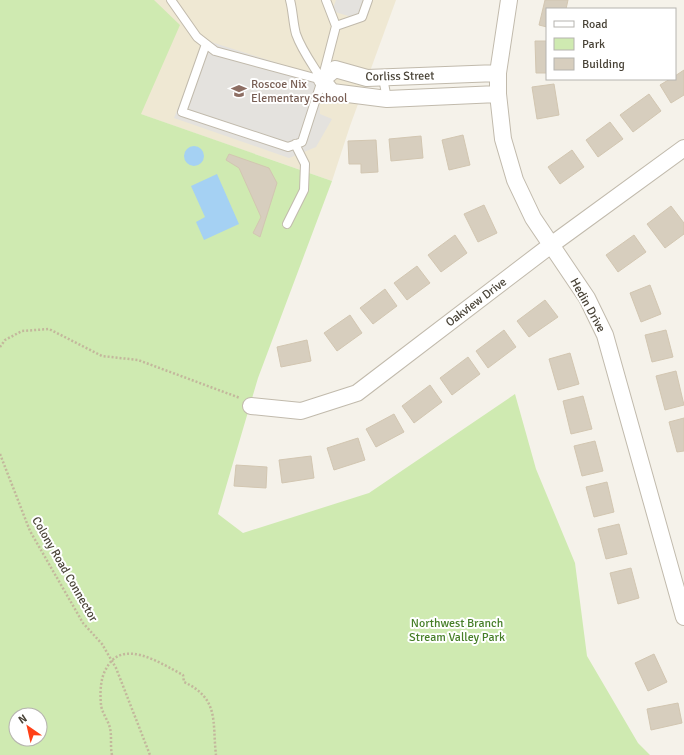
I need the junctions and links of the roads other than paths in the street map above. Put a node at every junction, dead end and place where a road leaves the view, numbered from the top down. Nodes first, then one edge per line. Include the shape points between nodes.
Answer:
1 (171, 0) edge
2 (290, 0) edge
3 (326, 0) edge
4 (368, 0) edge
5 (509, 0) edge
6 (336, 26) junction
7 (206, 44) junction
8 (498, 73) junction
9 (383, 78) junction
10 (322, 80) junction
11 (498, 94) junction
12 (387, 99) junction
13 (295, 144) junction
14 (684, 148) edge
15 (287, 224) dead end
16 (551, 245) junction
17 (251, 406) road end
18 (684, 616) edge

1 - 7 lane via 197,37
2 - 10 lane via 302,49
3 - 6 lane
4 - 6 lane via 362,17
5 - 8 street, Hedin Drive
6 - 10 lane
7 - 10 lane via 215,51
7 - 13 lane via 182,112 288,148
8 - 9 street, Corliss Street
8 - 11 street, Hedin Drive
9 - 10 street, Corliss Street via 367,78 335,69
9 - 12 lane
10 - 12 street, Corliss Street via 332,92
10 - 13 lane via 302,142
11 - 12 street, Corliss Street
11 - 16 street, Hedin Drive via 503,138 515,180 533,218
13 - 15 lane via 305,164 304,190
14 - 16 street, Oakview Drive
16 - 17 street, Oakview Drive via 357,393 301,411
16 - 18 street, Hedin Drive via 587,298 605,335

